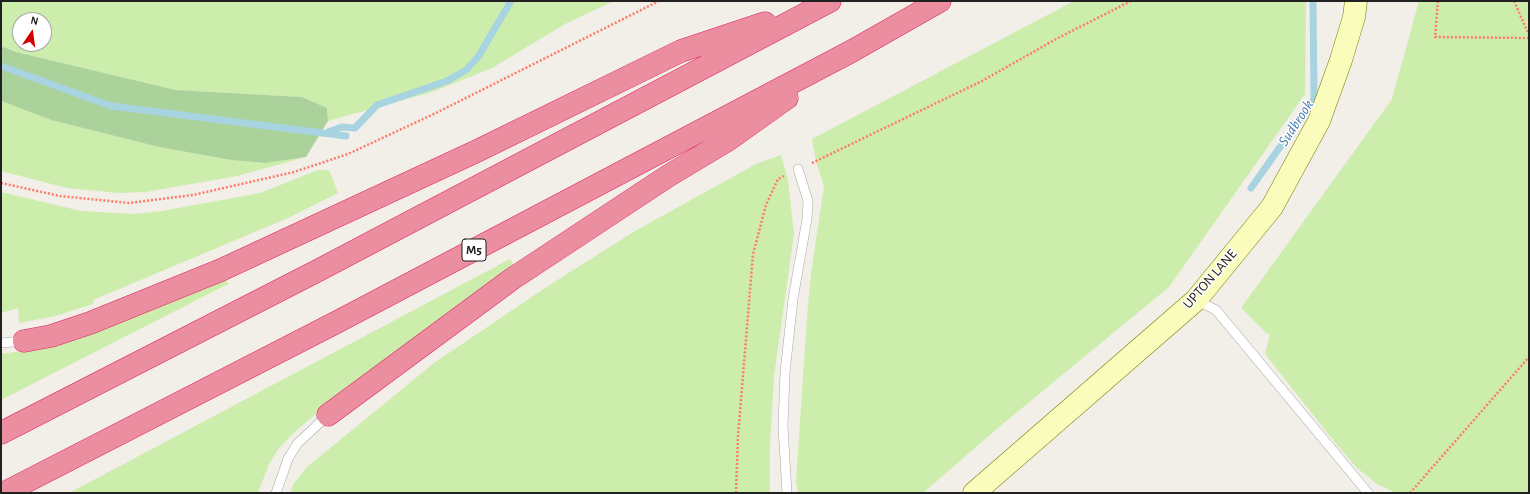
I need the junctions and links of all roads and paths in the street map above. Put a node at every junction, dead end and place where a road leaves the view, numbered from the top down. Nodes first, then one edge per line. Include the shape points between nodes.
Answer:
1 (659, 1) edge
2 (940, 1) edge
3 (1131, 1) edge
4 (1356, 1) edge
5 (1438, 1) edge
6 (1514, 1) edge
7 (828, 2) edge
8 (1529, 35) edge
9 (1529, 38) edge
10 (852, 51) junction
11 (798, 169) junction
12 (1, 183) edge
13 (1196, 300) junction
14 (24, 341) joint
15 (1, 343) edge
16 (1529, 357) edge
17 (328, 415) joint
18 (1, 433) edge
19 (4, 493) edge
20 (276, 493) edge
21 (736, 493) edge
22 (787, 493) edge
23 (974, 493) edge
24 (1368, 493) edge
25 (1410, 493) edge

1 - 12 path via 348,154 294,172 193,195 129,203 60,196
2 - 10 highway, M5
3 - 11 path via 903,120
4 - 13 street, UPTON LANE via 1354,17 1341,60 1319,121 1272,207
5 - 9 path via 1435,37
6 - 8 path
7 - 14 highway via 681,51 221,270 90,323 51,336
7 - 18 highway via 317,271
10 - 17 highway, M5 via 728,140 668,176 512,279
10 - 19 highway, M5
11 - 21 path via 778,179 766,206 753,254 738,436
11 - 22 lane via 808,201 785,372 783,427
13 - 23 street, UPTON LANE
13 - 24 lane via 1216,310
14 - 15 lane
16 - 25 path
17 - 20 lane via 297,444 288,459

